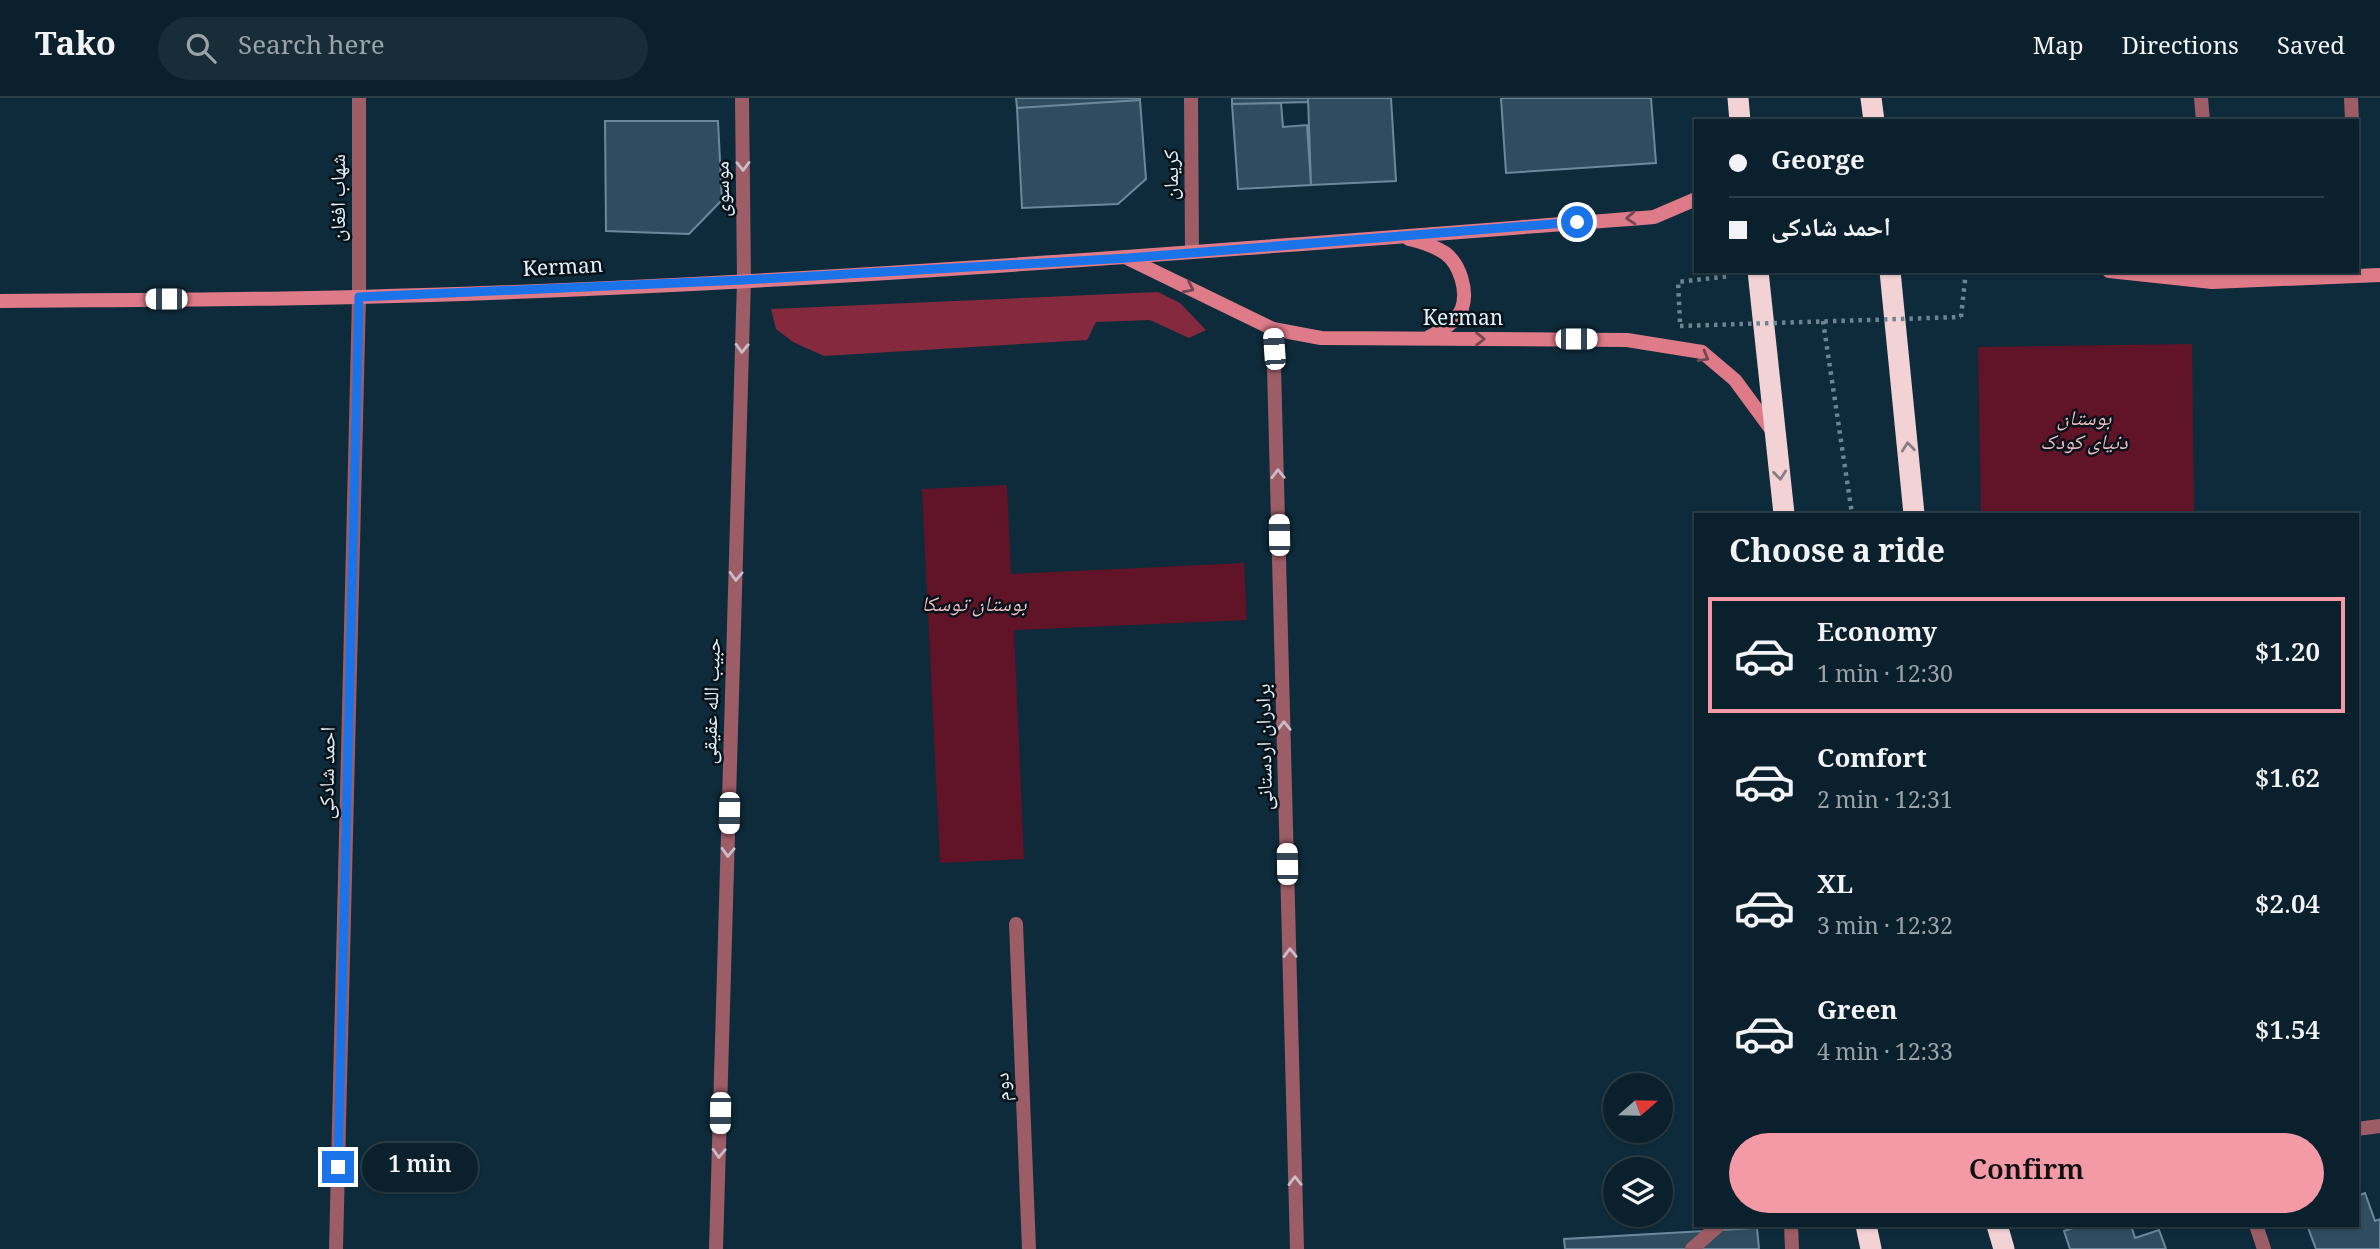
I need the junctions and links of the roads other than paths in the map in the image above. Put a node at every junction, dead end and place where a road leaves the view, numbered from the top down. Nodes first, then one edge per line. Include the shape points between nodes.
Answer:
1 (359, 98) edge
2 (743, 98) edge
3 (1191, 98) edge
4 (1732, 98) edge
5 (1738, 98) edge
6 (1871, 98) edge
7 (2202, 98) edge
8 (2351, 98) edge
9 (1728, 119) edge
10 (1740, 119) edge
11 (1874, 119) edge
12 (2203, 119) edge
13 (2352, 119) edge
14 (1694, 200) edge
15 (1398, 236) junction
16 (1192, 251) junction
17 (1128, 258) junction
18 (1758, 273) edge
19 (1890, 273) edge
20 (2143, 273) edge
21 (2356, 274) edge
22 (2380, 275) edge
23 (2212, 277) edge
24 (744, 280) junction
25 (359, 297) junction
26 (0, 301) edge
27 (1273, 328) junction
28 (1425, 339) junction
29 (1776, 435) junction
30 (1784, 513) edge
31 (1914, 513) edge
32 (1016, 923) dead end
33 (2380, 1126) edge
34 (2359, 1129) edge
35 (1717, 1227) edge
36 (1791, 1227) edge
37 (1866, 1227) edge
38 (1866, 1227) edge
39 (1987, 1227) edge
40 (1998, 1227) edge
41 (2257, 1227) edge
42 (336, 1249) edge
43 (716, 1249) edge
44 (1029, 1249) edge
45 (1297, 1249) edge
46 (1692, 1249) edge
47 (1792, 1249) edge
48 (1864, 1249) edge
49 (1871, 1249) edge
50 (1990, 1249) edge
51 (2004, 1249) edge
52 (2264, 1249) edge

1 - 25 street, شهاب افغان
2 -> 24 street, موسوی
3 - 16 street, کریمان
4 - 9 main road
5 - 10 highway
6 - 11 highway
7 - 12 street
8 - 13 street
14 -> 15 main road, Kerman via 1654,216
15 - 16 main road, Kerman
15 - 28 main road via 1448,255 1463,279 1462,308 1447,328
16 - 17 main road, Kerman
17 - 24 main road, Kerman
17 -> 27 main road, Kerman
18 - 29 highway
31 -> 19 highway
20 - 23 main road
21 - 22 main road
21 - 23 main road
24 - 25 main road, Kerman
24 -> 43 street, حبیب الله عقیقی
25 - 26 main road, Kerman
25 - 42 street, احمد شادکی
27 - 28 main road, Kerman via 1321,338
45 -> 27 street, برادران اردستانی
28 -> 29 main road, Kerman via 1627,340 1702,352 1735,380
29 -> 30 highway
32 - 44 street, دوم
33 - 34 street
35 - 46 street
36 - 47 street
37 - 48 highway
38 - 49 highway
39 - 50 highway
40 - 51 highway
41 - 52 street

